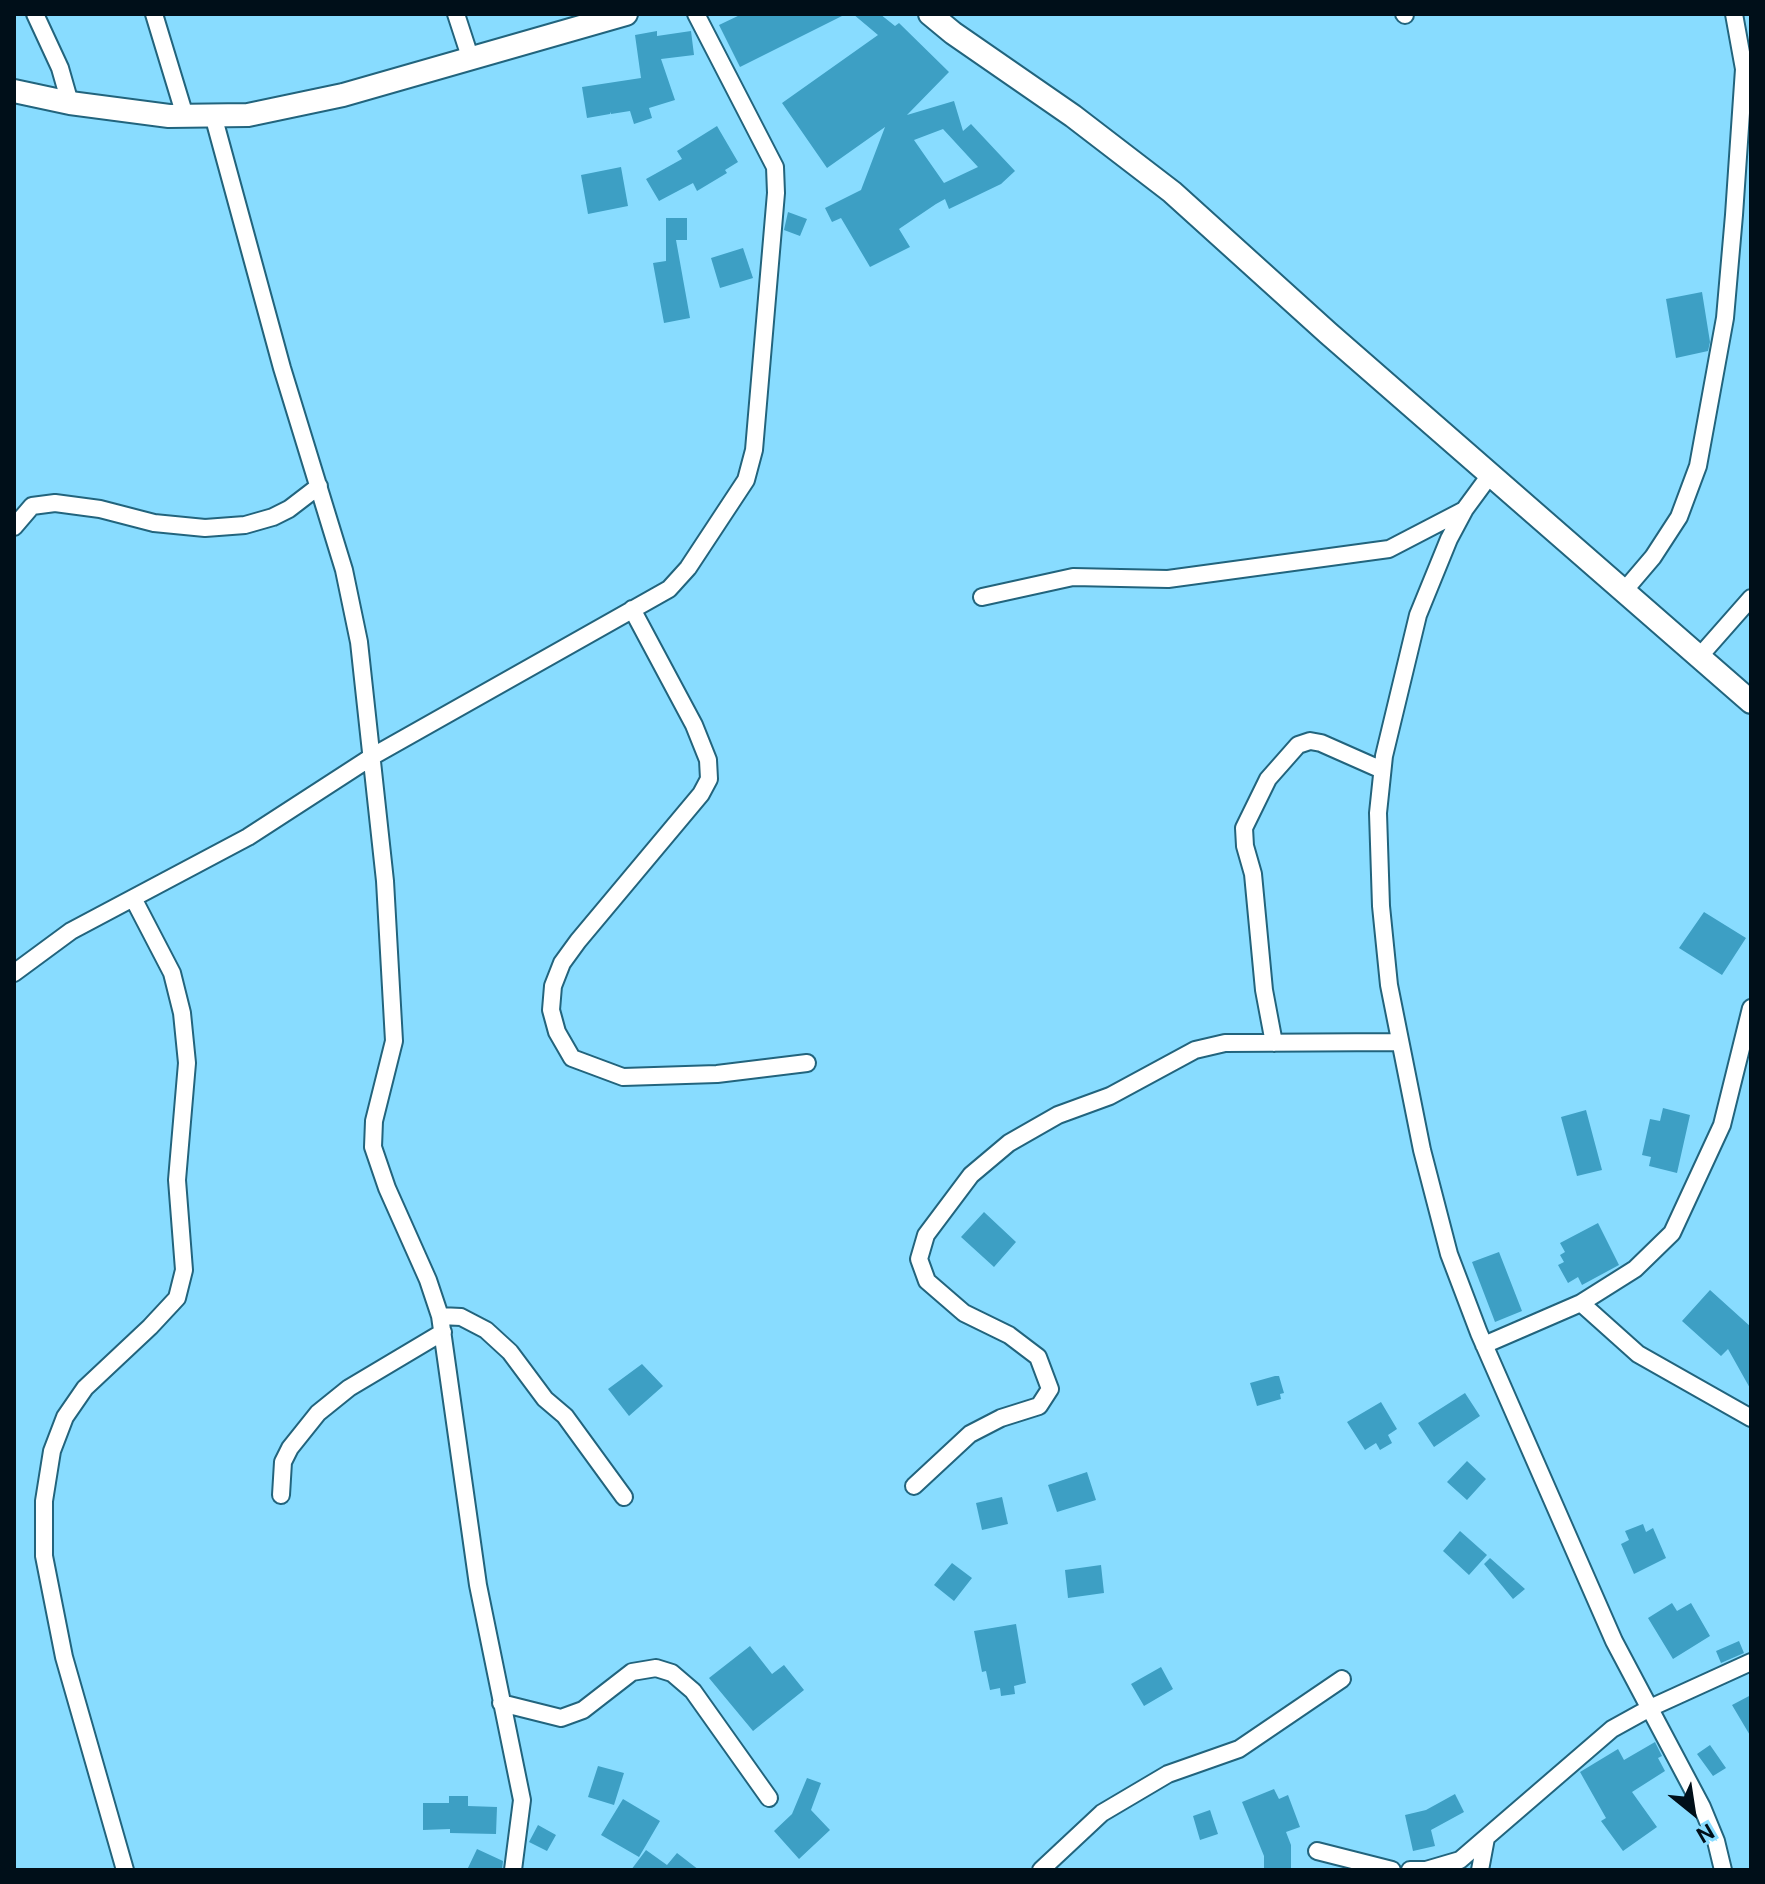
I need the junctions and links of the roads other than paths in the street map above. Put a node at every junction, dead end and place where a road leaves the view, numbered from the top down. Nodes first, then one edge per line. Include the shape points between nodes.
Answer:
1 (35, 14) edge
2 (154, 14) edge
3 (456, 14) edge
4 (626, 14) edge
5 (696, 14) edge
6 (930, 14) edge
7 (1734, 14) edge
8 (471, 60) junction
9 (16, 95) edge
10 (70, 103) junction
11 (213, 115) junction
12 (185, 116) junction
13 (1490, 475) junction
14 (319, 486) junction
15 (1465, 509) junction
16 (14, 527) edge
17 (1624, 591) junction
18 (982, 597) dead end
19 (1751, 598) edge
20 (632, 609) junction
21 (1699, 657) junction
22 (1751, 702) edge
23 (373, 756) junction
24 (1382, 770) junction
25 (133, 898) junction
26 (14, 973) edge
27 (1751, 1008) edge
28 (1400, 1042) junction
29 (1274, 1043) junction
30 (807, 1063) dead end
31 (1581, 1303) junction
32 (442, 1324) junction
33 (1484, 1345) junction
34 (1751, 1418) edge
35 (914, 1486) dead end
36 (281, 1495) dead end
37 (624, 1497) dead end
38 (1751, 1662) edge
39 (1342, 1679) dead end
40 (501, 1703) junction
41 (1650, 1708) junction
42 (769, 1798) dead end
43 (1486, 1838) junction
44 (1317, 1851) dead end
45 (125, 1870) edge
46 (513, 1870) edge
47 (1041, 1870) edge
48 (1392, 1870) edge
49 (1410, 1870) edge
50 (1480, 1870) edge
51 (1723, 1870) edge

1 - 10 street
2 - 12 street
3 - 8 street
4 - 8 main road
5 - 20 street via 775,167 754,450 746,480 688,568 669,589
6 - 13 main road via 1172,192
7 - 17 street via 1744,69 1734,215 1725,318 1698,466 1679,517
8 - 11 main road via 334,98 248,115
9 - 10 main road
10 - 12 main road
11 - 12 main road
11 - 14 street
13 - 15 street
13 - 17 main road
14 - 16 street via 289,509 245,525 154,523 55,503 32,506
14 - 23 street via 359,642
15 - 18 street via 1406,542 1370,553 1218,575 1073,577
15 - 24 street via 1418,615
17 - 21 main road
19 - 21 street
20 - 23 street
20 - 30 street via 694,725 708,760 709,779 562,963 551,1010 557,1032 572,1058 623,1077 704,1075
21 - 22 main road
23 - 25 street via 248,837
23 - 32 street via 394,1041 374,1121 373,1147
24 - 28 street via 1381,906
24 - 29 street via 1321,743 1298,745 1268,779 1244,828
25 - 26 street via 71,931
25 - 45 street via 172,973 182,1013 187,1063 177,1180 184,1270 177,1298 85,1388 65,1417 52,1451 44,1515 44,1556 64,1657
27 - 31 street via 1722,1125 1672,1233 1635,1269
28 - 29 street
28 - 33 street via 1449,1254
29 - 35 street via 1225,1043 1195,1050 1110,1096 1058,1115 1009,1143 971,1175 926,1235 919,1259 927,1281 964,1313 1009,1335 1038,1357 1050,1389 1039,1406 970,1434
31 - 33 street
31 - 34 street via 1638,1354
32 - 36 street via 318,1413 283,1462
32 - 37 street via 461,1317 510,1352
32 - 40 street via 478,1585
33 - 41 street via 1614,1641
38 - 41 street
39 - 47 street via 1239,1749 1168,1774 1102,1813
40 - 42 street via 561,1718 583,1710 632,1672 656,1668 672,1673 693,1691
40 - 46 street via 522,1800
41 - 43 street via 1612,1729
41 - 51 street via 1702,1807
43 - 49 street via 1460,1860
43 - 50 street
44 - 48 street

